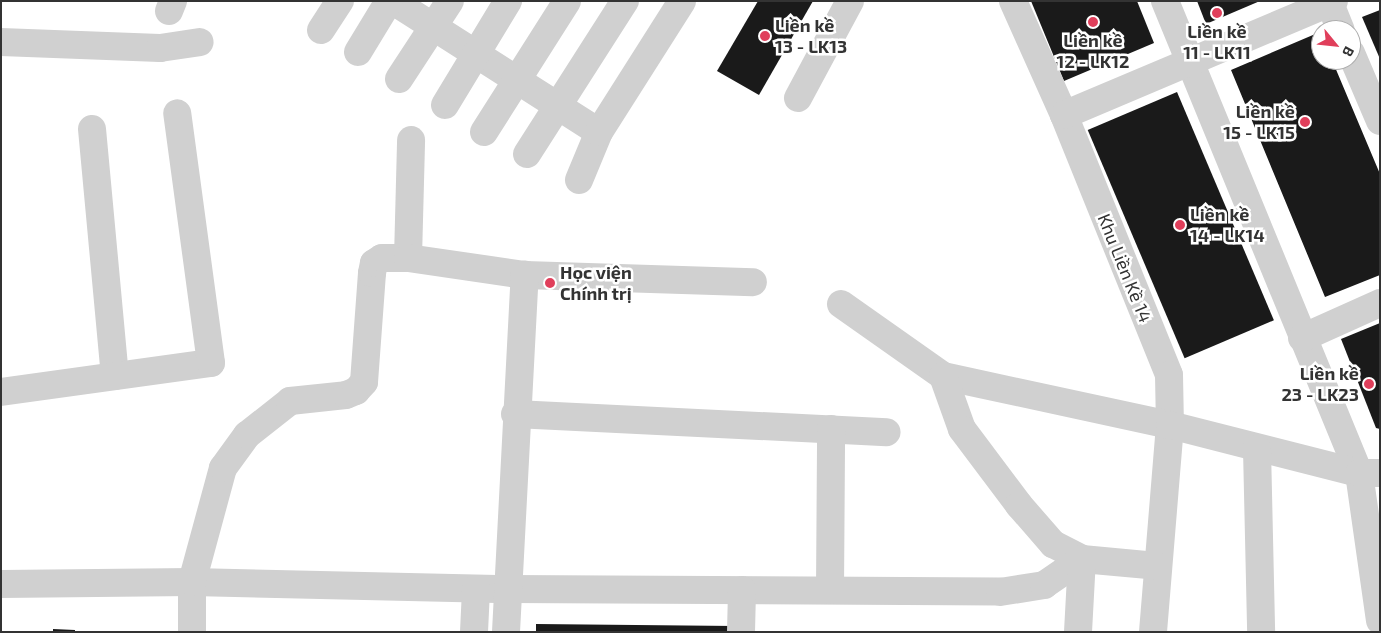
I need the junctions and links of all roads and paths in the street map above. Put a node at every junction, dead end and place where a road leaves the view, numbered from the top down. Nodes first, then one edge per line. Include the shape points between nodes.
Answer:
1 (340, 1) edge
2 (389, 1) edge
3 (393, 1) edge
4 (450, 1) edge
5 (508, 1) edge
6 (567, 1) edge
7 (625, 1) edge
8 (682, 1) edge
9 (850, 1) edge
10 (1013, 1) edge
11 (1165, 1) edge
12 (1331, 2) edge
13 (1337, 20) edge
14 (434, 28) junction
15 (321, 30) dead end
16 (1, 42) edge
17 (200, 42) dead end
18 (358, 52) dead end
19 (474, 55) junction
20 (1189, 63) junction
21 (1358, 70) edge
22 (399, 79) dead end
23 (517, 82) junction
24 (798, 98) dead end
25 (445, 104) dead end
26 (558, 107) junction
27 (177, 113) dead end
28 (1064, 115) junction
29 (1380, 121) edge
30 (92, 129) dead end
31 (484, 132) dead end
32 (599, 132) junction
33 (411, 140) dead end
34 (527, 154) dead end
35 (579, 180) dead end
36 (408, 258) junction
37 (524, 275) junction
38 (753, 282) dead end
39 (842, 304) dead end
40 (1380, 304) edge
41 (1302, 338) junction
42 (114, 376) junction
43 (943, 376) junction
44 (1, 392) edge
45 (515, 414) junction
46 (1170, 425) junction
47 (831, 429) junction
48 (887, 432) dead end
49 (1257, 449) junction
50 (1369, 473) edge
51 (1082, 559) junction
52 (1157, 566) junction
53 (192, 582) junction
54 (1, 584) edge
55 (476, 589) junction
56 (508, 589) junction
57 (742, 590) junction
58 (830, 590) junction
59 (1380, 621) edge
60 (192, 632) edge
61 (474, 632) edge
62 (506, 632) edge
63 (742, 632) edge
64 (1078, 632) edge
65 (1153, 632) edge
66 (1261, 632) edge

1 - 15 street
2 - 18 street
3 - 14 street
4 - 14 street
5 - 19 street
6 - 23 street
7 - 26 street
8 - 32 street
9 - 24 street
10 - 28 street, Khu Liền Kề 14
11 - 20 street
12 - 13 street
12 - 20 street
14 - 19 street
14 - 22 street
16 - 17 street via 160,48
19 - 23 street
19 - 25 street
20 - 28 street
20 - 41 street
21 - 29 street
23 - 26 street
23 - 31 street
26 - 32 street
26 - 34 street
27 - 42 street via 211,363
28 - 46 street, Khu Liền Kề 14 via 1169,375
30 - 42 street
32 - 35 street
33 - 36 street
36 - 37 street
36 - 53 street via 382,258 374,263 364,382 356,391 290,401 247,435 223,468
37 - 38 street
37 - 45 street
39 - 43 street
40 - 41 street
41 - 50 street
42 - 44 street
43 - 46 street
43 - 51 street via 962,429 1019,506 1053,544
45 - 47 street
45 - 56 street
46 - 49 street
46 - 52 street, Khu Liền Kề 14
47 - 48 street
47 - 58 street
49 - 50 street
49 - 66 street
50 - 59 street
51 - 52 street
51 - 58 street via 1044,585 1000,592
51 - 64 street
52 - 65 street, Khu Liền Kề 14
53 - 54 street
53 - 55 street
53 - 60 street
55 - 56 street
55 - 61 street
56 - 57 street
56 - 62 street
57 - 58 street
57 - 63 street

